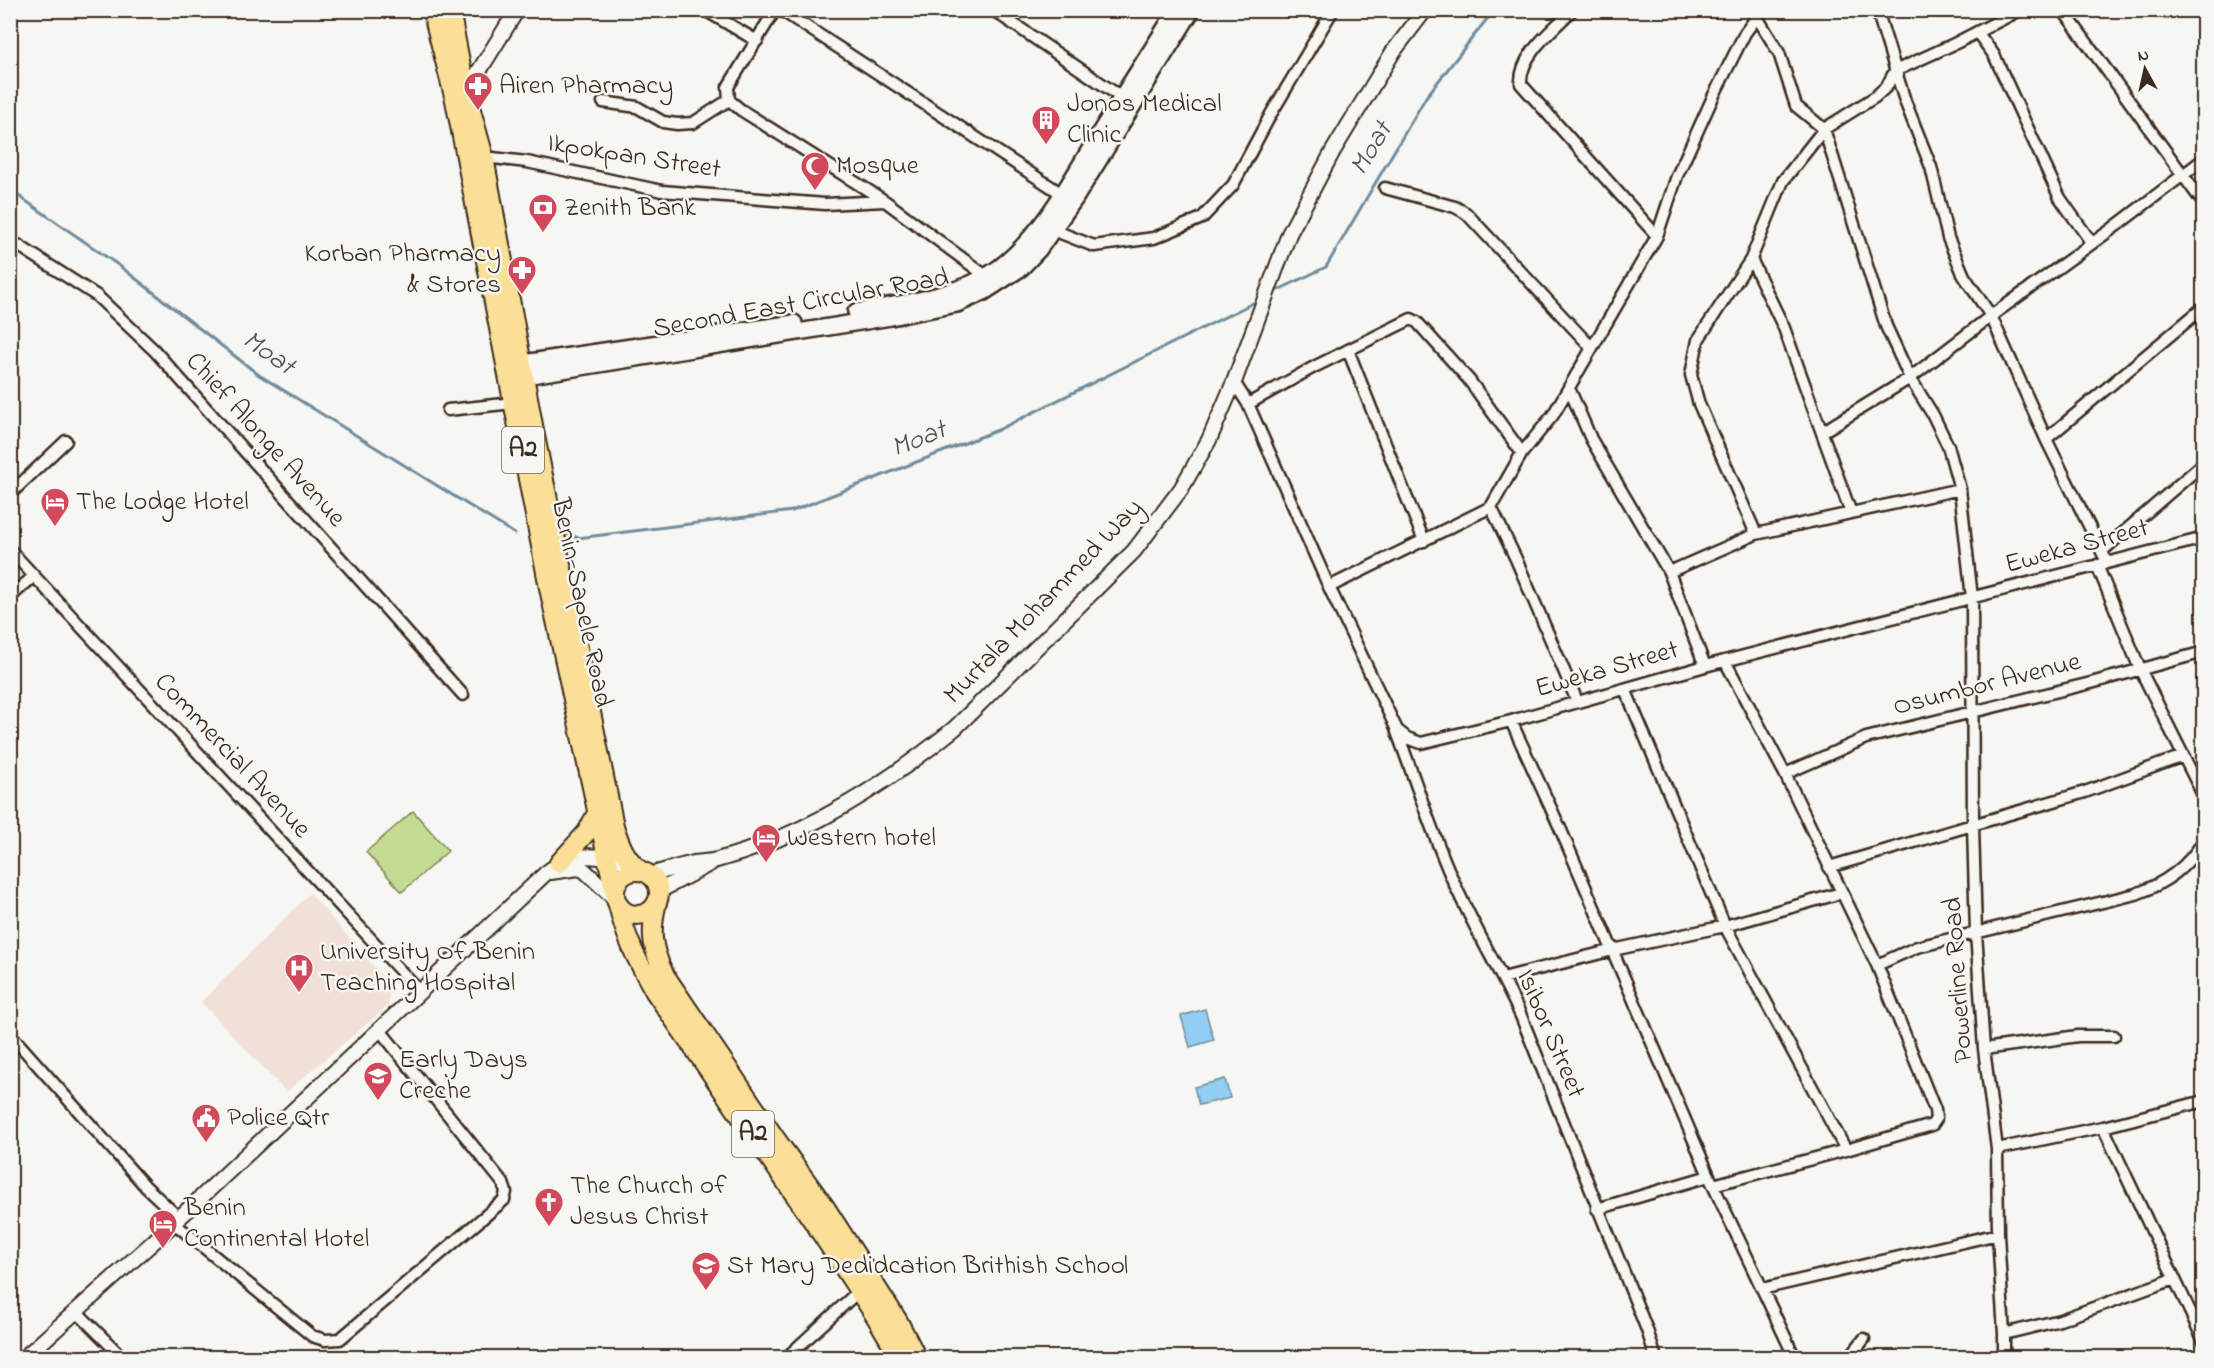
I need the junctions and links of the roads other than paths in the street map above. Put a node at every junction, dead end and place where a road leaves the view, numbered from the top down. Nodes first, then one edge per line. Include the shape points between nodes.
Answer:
1 (432, 10) edge
2 (450, 10) edge
3 (517, 10) edge
4 (705, 10) edge
5 (776, 10) edge
6 (781, 10) edge
7 (993, 10) edge
8 (1178, 10) edge
9 (1192, 10) edge
10 (1333, 10) edge
11 (1425, 10) edge
12 (1572, 10) edge
13 (1877, 10) edge
14 (2020, 10) edge
15 (2063, 10) edge
16 (1760, 14) edge
17 (1977, 32) junction
18 (757, 41) junction
19 (1895, 71) junction
20 (461, 96) junction
21 (1121, 98) junction
22 (729, 100) junction
23 (603, 102) dead end
24 (1824, 129) junction
25 (484, 157) junction
26 (2204, 159) edge
27 (2182, 174) junction
28 (1385, 188) dead end
29 (1062, 194) junction
30 (885, 201) junction
31 (2204, 204) edge
32 (1053, 230) junction
33 (1657, 236) junction
34 (10, 240) edge
35 (2091, 242) junction
36 (1751, 259) junction
37 (986, 276) junction
38 (2204, 306) edge
39 (1991, 316) junction
40 (1592, 348) junction
41 (1347, 350) junction
42 (524, 370) junction
43 (1911, 378) junction
44 (1234, 382) junction
45 (1569, 388) junction
46 (513, 403) junction
47 (1248, 404) junction
48 (448, 410) dead end
49 (1822, 432) junction
50 (2046, 439) junction
51 (66, 441) dead end
52 (1522, 453) junction
53 (2204, 463) edge
54 (1960, 489) junction
55 (10, 494) edge
56 (1491, 507) junction
57 (1851, 513) junction
58 (1756, 534) junction
59 (2204, 538) edge
60 (1424, 541) junction
61 (10, 550) edge
62 (2102, 551) junction
63 (2102, 564) junction
64 (1669, 572) junction
65 (34, 576) junction
66 (1329, 587) junction
67 (10, 597) edge
68 (1972, 598) junction
69 (2204, 652) edge
70 (1725, 661) junction
71 (1705, 666) junction
72 (2140, 669) junction
73 (1625, 689) junction
74 (463, 695) dead end
75 (1577, 701) junction
76 (1972, 711) junction
77 (1511, 721) junction
78 (1397, 730) junction
79 (2183, 756) junction
80 (1785, 774) junction
81 (2204, 797) edge
82 (597, 813) junction
83 (1972, 826) junction
84 (2204, 840) edge
85 (606, 858) junction
86 (715, 860) junction
87 (1829, 867) junction
88 (552, 868) junction
89 (641, 870) junction
90 (1842, 893) junction
91 (616, 898) junction
92 (657, 898) junction
93 (1725, 926) junction
94 (1976, 933) junction
95 (1613, 950) junction
96 (1877, 965) junction
97 (1503, 978) junction
98 (420, 992) junction
99 (379, 1029) junction
100 (10, 1034) edge
101 (2114, 1036) dead end
102 (1984, 1049) junction
103 (2204, 1101) edge
104 (2103, 1126) junction
105 (1997, 1149) junction
106 (1846, 1150) junction
107 (1711, 1181) junction
108 (1597, 1209) junction
109 (176, 1220) junction
110 (1998, 1234) junction
111 (2174, 1279) junction
112 (866, 1286) junction
113 (1762, 1289) junction
114 (76, 1311) junction
115 (2004, 1334) junction
116 (1864, 1339) dead end
117 (2204, 1341) edge
118 (903, 1354) edge
119 (24, 1358) edge
120 (123, 1358) edge
121 (786, 1358) edge
122 (1656, 1358) edge
123 (1795, 1358) edge
124 (1849, 1358) edge
125 (2004, 1358) edge

1 - 20 highway, Benin-Sapele Road / A2
2 - 20 highway, Benin-Sapele Road / A2
3 - 20 street
4 - 18 street
5 - 18 street
6 - 29 street
7 - 21 street
8 - 21 main road, Second East Circular Road
9 - 32 main road, Second East Circular Road
10 - 32 street via 1233,185 1202,218 1154,238 1094,246
11 - 44 street, Murtala Mohammed Way via 1387,62 1289,234
12 - 33 street via 1538,45 1520,74 1521,84
13 - 19 street
14 - 17 street
15 - 27 street
16 - 24 street via 1779,53 1796,106
16 - 33 street via 1745,33 1704,117 1677,176
17 - 19 street
17 - 35 street via 1994,55 2060,198
18 - 22 street via 728,87
19 - 24 street via 1875,97
19 - 39 street via 1931,167 1948,238 1964,276
20 - 25 highway, Benin-Sapele Road / A2
20 - 46 highway, Benin-Sapele Road / A2
21 - 29 main road, Second East Circular Road
22 - 23 street via 693,123 677,124 663,122 637,107
22 - 30 street
24 - 36 street via 1784,182
24 - 43 street, Powerline Road via 1886,326
25 - 30 street, Ikpokpan Street via 662,190 825,204
25 - 42 highway, Benin-Sapele Road / A2
26 - 27 street
27 - 31 street
27 - 35 street
28 - 40 street via 1466,213
29 - 37 main road, Second East Circular Road via 1011,258
30 - 37 street
32 - 42 main road, Second East Circular Road via 1021,268 957,304 804,332
33 - 40 street
34 - 74 street, Chief Alonge Avenue via 97,296 154,350
35 - 39 street
36 - 49 street via 1784,328
36 - 58 street via 1698,340 1690,375
37 - 42 main road, Second East Circular Road via 957,291 872,309
38 - 50 street
39 - 43 street
39 - 50 street
40 - 45 street
41 - 47 street
41 - 52 street via 1402,322 1414,320 1469,380
41 - 60 street
42 - 89 highway, Benin-Sapele Road / A2 via 614,826 623,852
43 - 49 street
43 - 54 street, Powerline Road via 1948,446
44 - 47 street
44 - 86 street, Murtala Mohammed Way via 1203,452 1141,543 955,728 866,794 793,833
45 - 52 street
45 - 64 street via 1591,439
46 - 48 street
46 - 82 highway, Benin-Sapele Road / A2
47 - 66 street
49 - 57 street
50 - 62 street
51 - 55 street
52 - 56 street
53 - 62 street
54 - 57 street
54 - 68 street, Powerline Road
56 - 60 street
56 - 75 street
57 - 58 street
58 - 64 street
59 - 63 street, Eweka Street
60 - 66 street
61 - 65 street, Commercial Avenue
62 - 63 street
63 - 68 street, Eweka Street
63 - 72 street
64 - 71 street
65 - 67 street
65 - 98 street, Commercial Avenue
66 - 78 street
68 - 70 street, Eweka Street
68 - 76 street, Powerline Road
69 - 72 street, Osumbor Avenue
70 - 71 street, Eweka Street
70 - 80 street
71 - 73 street, Eweka Street
72 - 76 street, Osumbor Avenue
72 - 79 street
73 - 75 street, Eweka Street
73 - 93 street
75 - 77 street, Eweka Street
76 - 80 street, Osumbor Avenue via 1866,738
76 - 83 street, Powerline Road
77 - 78 street, Eweka Street via 1421,743
77 - 95 street
78 - 97 street, Isibor Street via 1447,868
79 - 81 street
79 - 83 street via 2085,792
80 - 87 street
82 - 85 highway, Benin-Sapele Road / A2
82 - 88 highway via 587,832
83 - 87 street
83 - 94 street, Powerline Road
84 - 94 street via 2180,870 2157,886
85 - 88 street via 581,856
85 - 89 street
85 - 91 highway, Benin-Sapele Road / A2
86 - 89 street
86 - 92 street
87 - 90 street
88 - 91 street via 585,870
88 - 98 street
89 - 91 highway via 627,873 617,883
89 - 92 highway, A2 via 654,879
90 - 93 street
90 - 96 street
91 - 92 highway via 629,915 637,916 651,911
91 - 112 highway, A2 via 625,936 655,992
92 - 112 highway, A2 via 652,939 664,974 825,1207
93 - 95 street
93 - 106 street
94 - 96 street via 1917,947
94 - 102 street, Powerline Road
95 - 97 street
95 - 107 street
96 - 106 street via 1936,1119 1932,1125
97 - 108 street, Isibor Street
98 - 99 street
99 - 109 street
99 - 109 street via 503,1183 504,1200 340,1339 333,1340 312,1336
100 - 109 street
101 - 102 street via 2078,1036
102 - 105 street, Powerline Road
103 - 104 street
104 - 105 street
104 - 111 street
105 - 110 street, Powerline Road
106 - 107 street
107 - 108 street
107 - 113 street
108 - 122 street, Isibor Street
109 - 114 street
110 - 113 street
110 - 115 street, Powerline Road
111 - 115 street via 2060,1320
111 - 117 street
112 - 118 highway, A2 via 898,1321
112 - 121 street
113 - 123 street
114 - 119 street
114 - 120 street
115 - 125 street, Powerline Road
116 - 124 street

